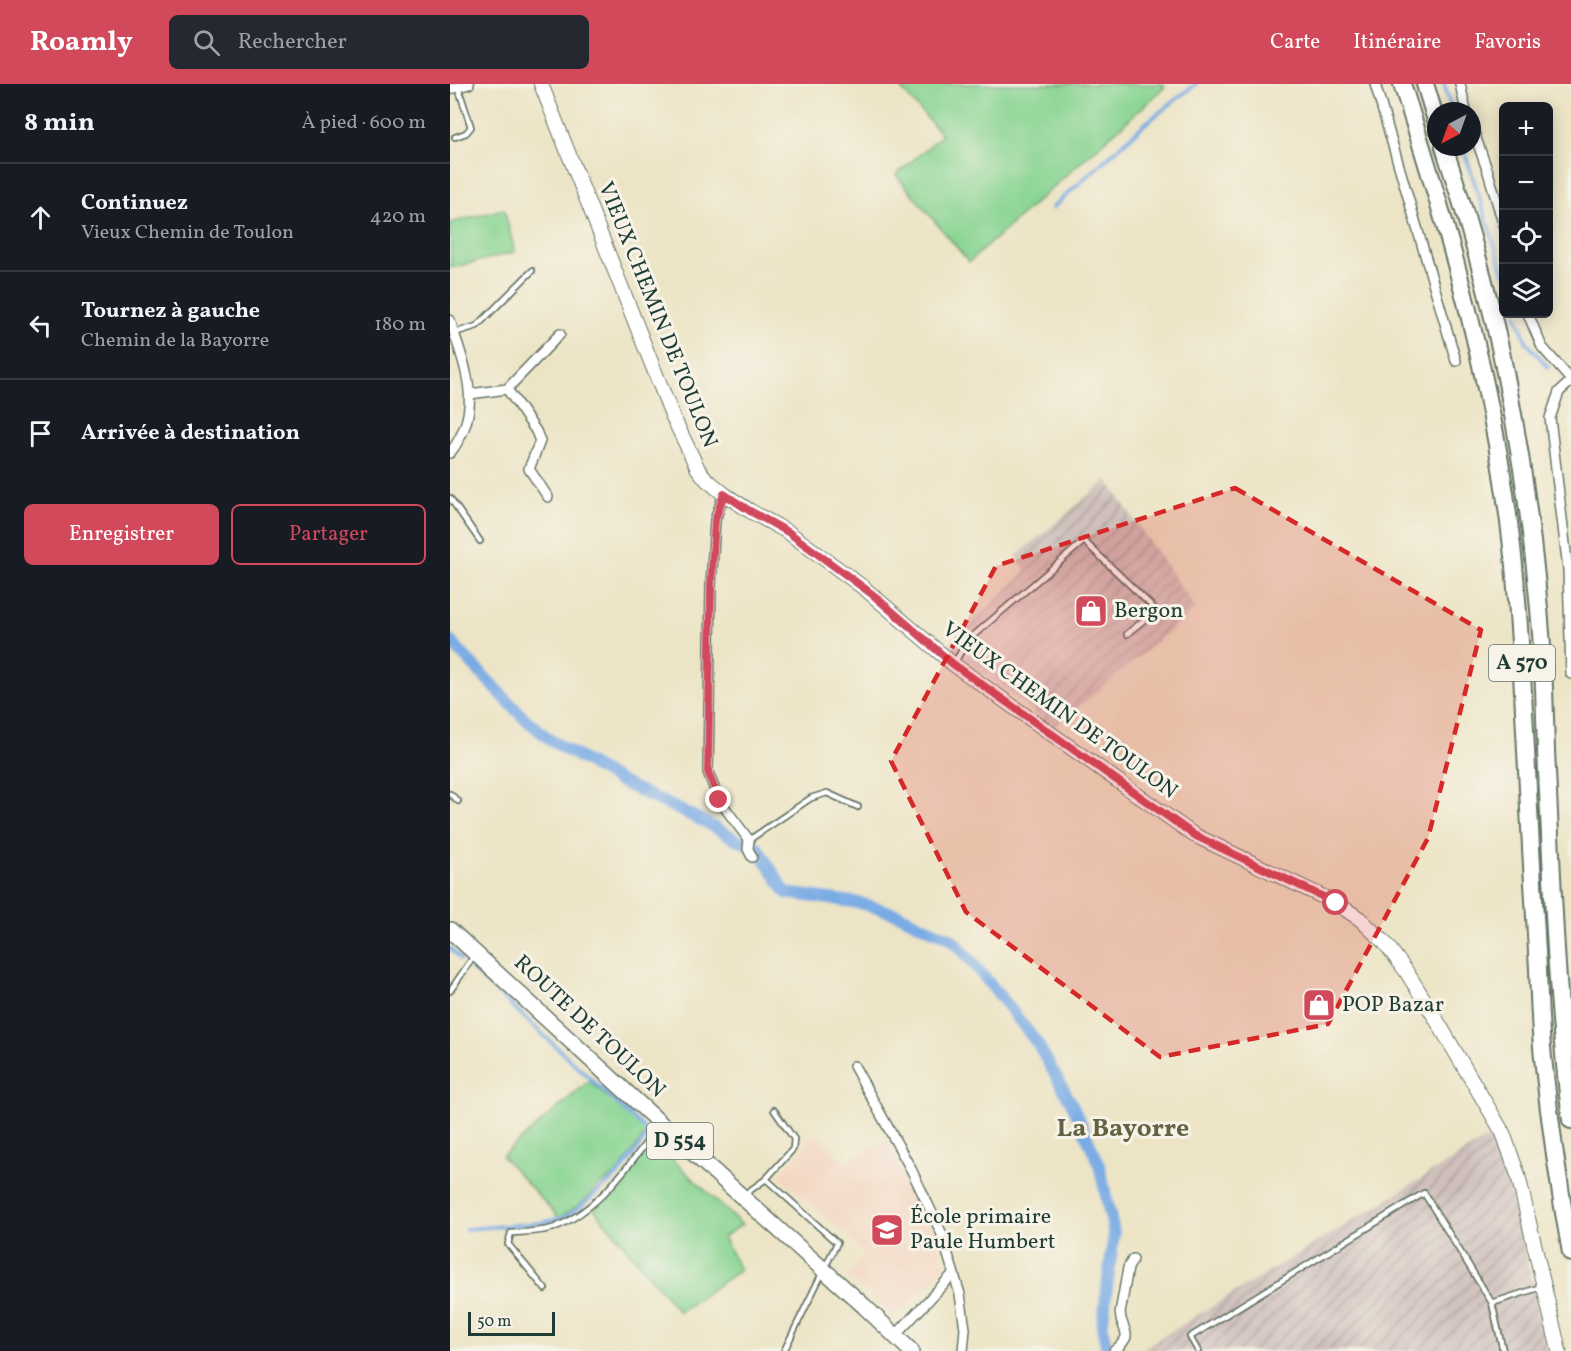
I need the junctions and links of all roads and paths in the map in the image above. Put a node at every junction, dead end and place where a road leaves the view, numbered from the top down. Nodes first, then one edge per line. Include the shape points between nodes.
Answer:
1 (469, 84) edge
2 (542, 84) edge
3 (1375, 84) edge
4 (1402, 84) edge
5 (1425, 84) edge
6 (1460, 84) edge
7 (454, 88) edge
8 (1430, 102) edge
9 (1464, 102) edge
10 (455, 137) dead end
11 (1481, 152) edge
12 (1447, 156) edge
13 (1499, 212) edge
14 (532, 271) dead end
15 (1530, 318) edge
16 (450, 320) edge
17 (560, 334) dead end
18 (454, 340) edge
19 (1456, 361) dead end
20 (1571, 381) edge
21 (507, 389) junction
22 (470, 394) junction
23 (450, 453) edge
24 (724, 494) junction
25 (548, 497) dead end
26 (450, 498) edge
27 (480, 541) dead end
28 (1127, 634) dead end
29 (953, 664) junction
30 (1571, 674) edge
31 (450, 794) edge
32 (458, 801) dead end
33 (858, 807) dead end
34 (750, 847) joint
35 (450, 930) edge
36 (476, 954) junction
37 (450, 991) edge
38 (854, 1066) dead end
39 (774, 1110) dead end
40 (1571, 1120) edge
41 (661, 1124) junction
42 (766, 1179) junction
43 (741, 1197) junction
44 (1571, 1253) edge
45 (1133, 1258) dead end
46 (823, 1270) junction
47 (953, 1274) junction
48 (1544, 1286) junction
49 (545, 1289) dead end
50 (1492, 1303) junction
51 (896, 1336) junction
52 (784, 1351) edge
53 (911, 1351) edge
54 (963, 1351) edge
55 (1114, 1351) edge
56 (1198, 1351) edge
57 (1503, 1351) edge
58 (1559, 1351) edge

1 - 7 street
2 - 24 street, VIEUX CHEMIN DE TOULON via 672,415 698,469
3 - 19 street
4 - 44 highway, A 570 via 1466,298 1493,416 1503,482 1521,648 1543,1056
5 - 8 highway
6 - 9 street
7 - 10 lane via 471,127
11 - 13 street
12 - 40 highway, A 570 via 1500,351 1532,543
14 - 18 lane via 477,326
15 - 20 street via 1542,347
16 - 18 street
17 - 21 street
18 - 22 street
20 - 30 street via 1559,392 1550,418 1568,569
21 - 22 street
21 - 25 street via 540,441 529,469
22 - 23 street via 463,433
24 - 29 street, VIEUX CHEMIN DE TOULON via 798,539 872,594
24 - 34 street via 715,520 711,586 708,772 719,800
26 - 27 lane
28 - 29 lane via 1156,610 1084,541 967,641
29 - 48 street, VIEUX CHEMIN DE TOULON via 1194,835 1336,903 1360,919 1384,943 1406,971 1503,1132 1518,1175
31 - 32 lane
33 - 34 lane via 828,793 811,798
35 - 36 main road, ROUTE DE TOULON / D 554
36 - 37 lane
36 - 41 main road, ROUTE DE TOULON / D 554
38 - 47 street via 941,1232
39 - 42 lane via 794,1138 793,1149
41 - 43 main road, ROUTE DE TOULON / D 554
41 - 49 lane via 610,1187 578,1215 551,1229 511,1233 508,1244
42 - 43 lane
42 - 46 lane via 837,1243
43 - 46 main road, ROUTE DE TOULON / D 554
45 - 55 street via 1120,1313 1127,1334
46 - 51 main road, ROUTE DE TOULON / D 554
46 - 52 lane
47 - 51 street
47 - 54 street via 963,1310
48 - 50 lane
48 - 58 street, VIEUX CHEMIN DE TOULON
50 - 56 lane via 1424,1193 1190,1337
50 - 57 lane
51 - 53 main road, ROUTE DE TOULON / D 554

